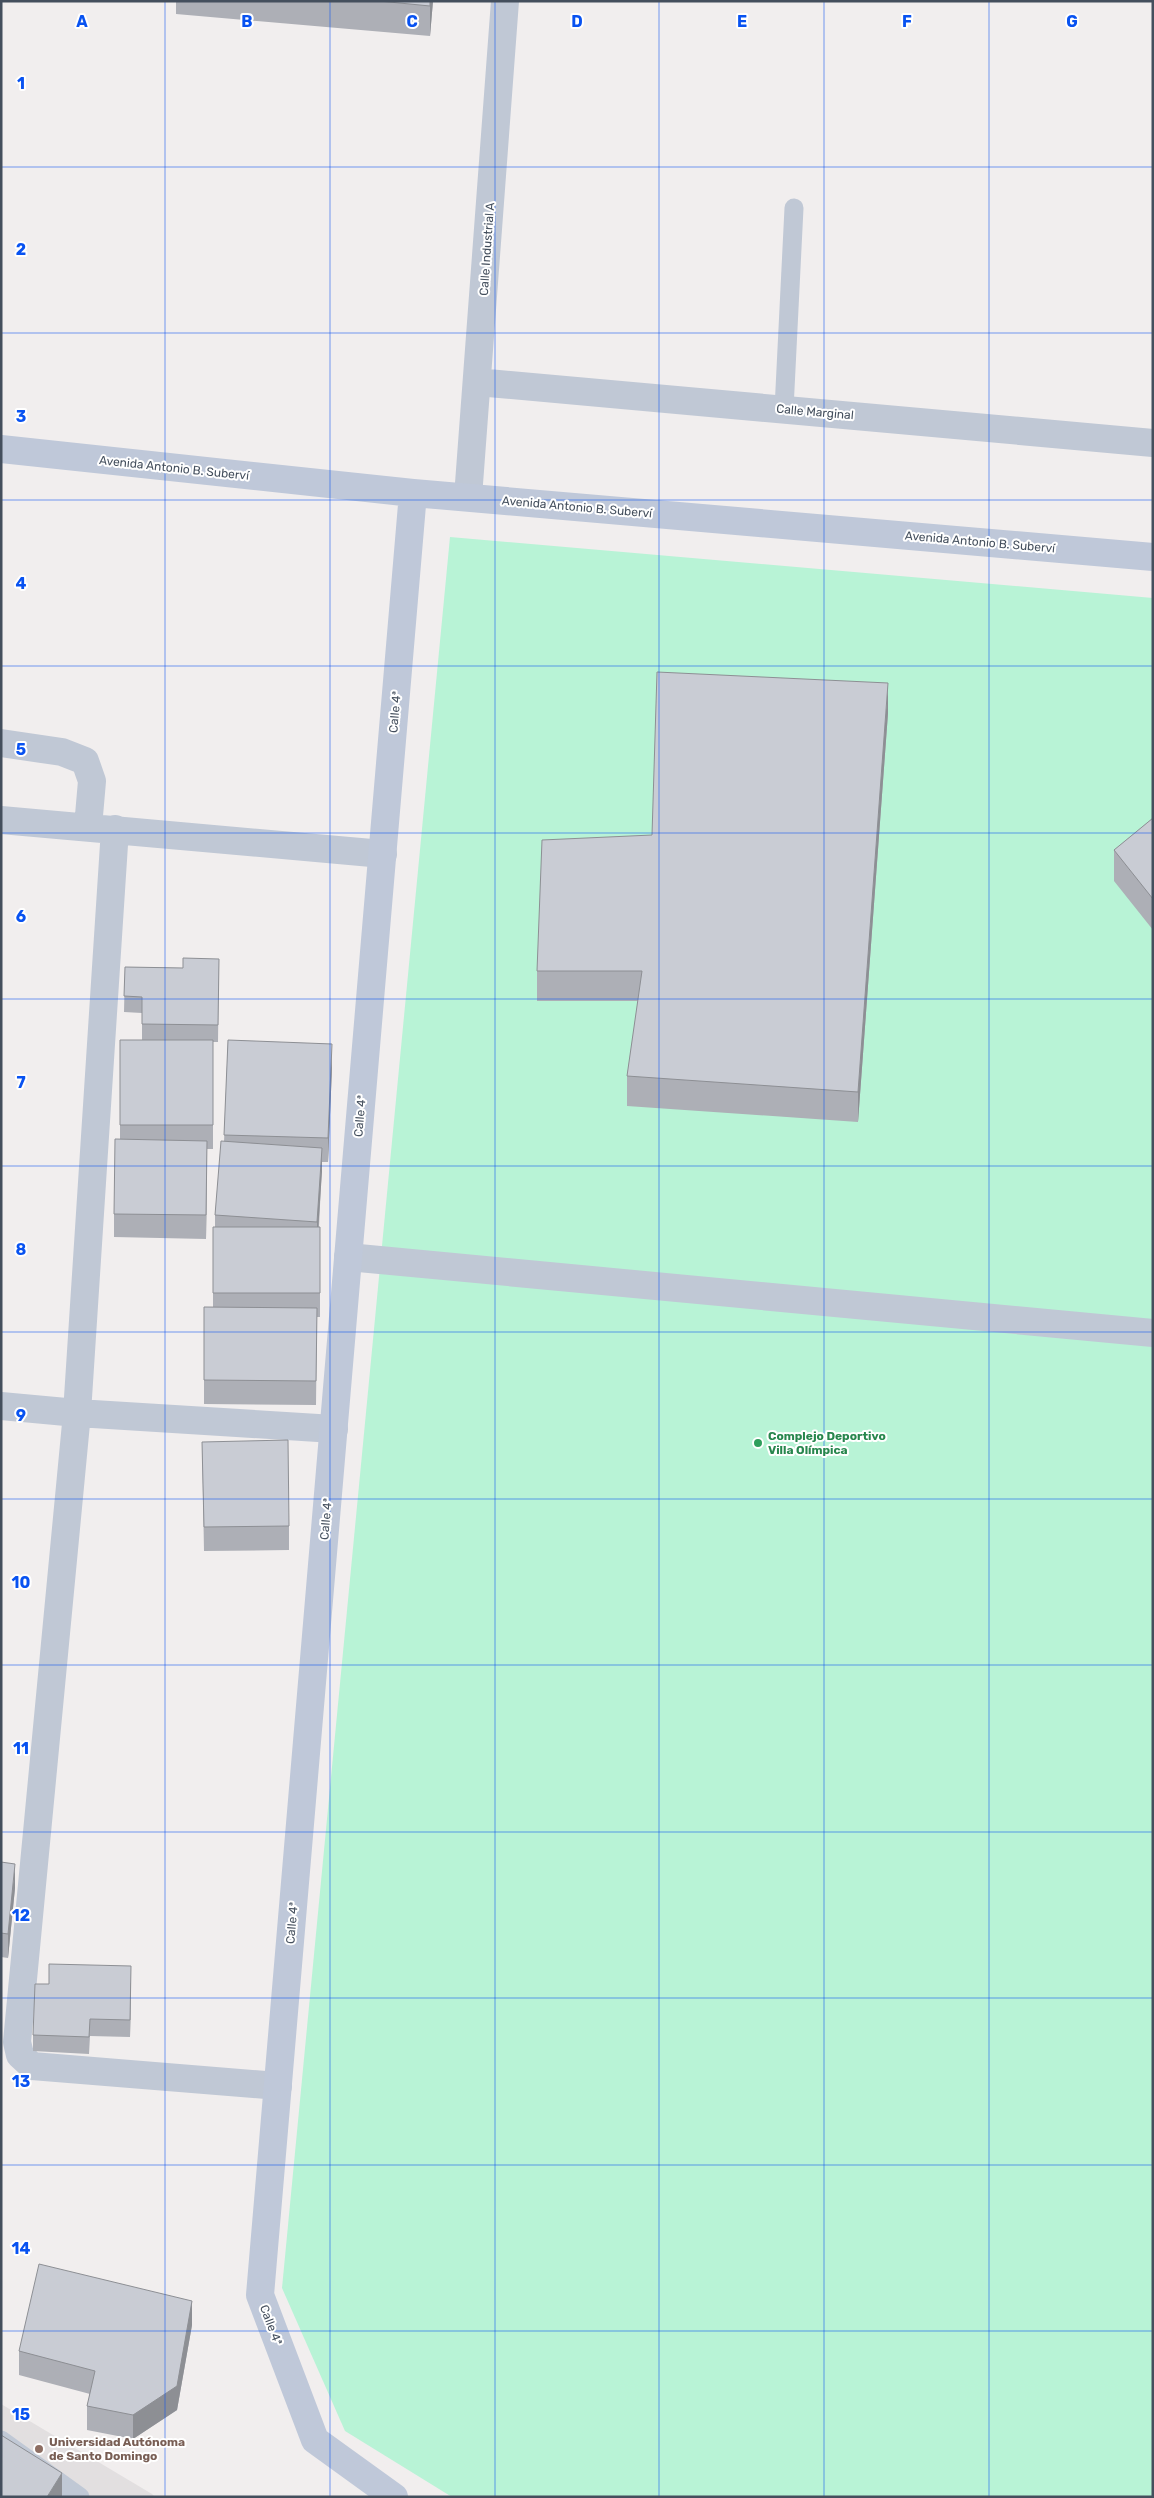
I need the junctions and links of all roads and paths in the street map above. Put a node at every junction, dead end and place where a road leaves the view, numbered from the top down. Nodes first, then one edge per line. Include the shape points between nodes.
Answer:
1 (505, 1) edge
2 (794, 208) dead end
3 (477, 382) junction
4 (784, 409) junction
5 (1153, 443) edge
6 (1, 449) edge
7 (413, 493) junction
8 (468, 497) junction
9 (1153, 557) edge
10 (1, 743) edge
11 (1, 820) edge
12 (88, 827) junction
13 (115, 829) junction
14 (383, 854) junction
15 (348, 1257) junction
16 (1153, 1333) edge
17 (1, 1406) edge
18 (77, 1413) junction
19 (334, 1429) junction
20 (278, 2086) junction
21 (1, 2440) edge
22 (80, 2497) edge
23 (394, 2497) edge

1 - 3 street, Calle Industrial A
2 - 4 lane
3 - 4 street, Calle Marginal
3 - 8 street, Calle Industrial A
4 - 5 street, Calle Marginal
6 - 7 street, Avenida Antonio B. Suberví
7 - 8 street, Avenida Antonio B. Suberví
7 - 14 street, Calle 4ª
8 - 9 street, Avenida Antonio B. Suberví
10 - 12 street via 62,752 84,761 92,781
11 - 12 street
12 - 13 street
13 - 14 street
13 - 18 street
14 - 15 street, Calle 4ª
15 - 16 street
15 - 19 street, Calle 4ª
17 - 18 street
18 - 19 street
18 - 20 street via 17,2042 20,2055 32,2066
19 - 20 street, Calle 4ª
20 - 23 street, Calle 4ª via 260,2295 315,2440
21 - 22 lane

